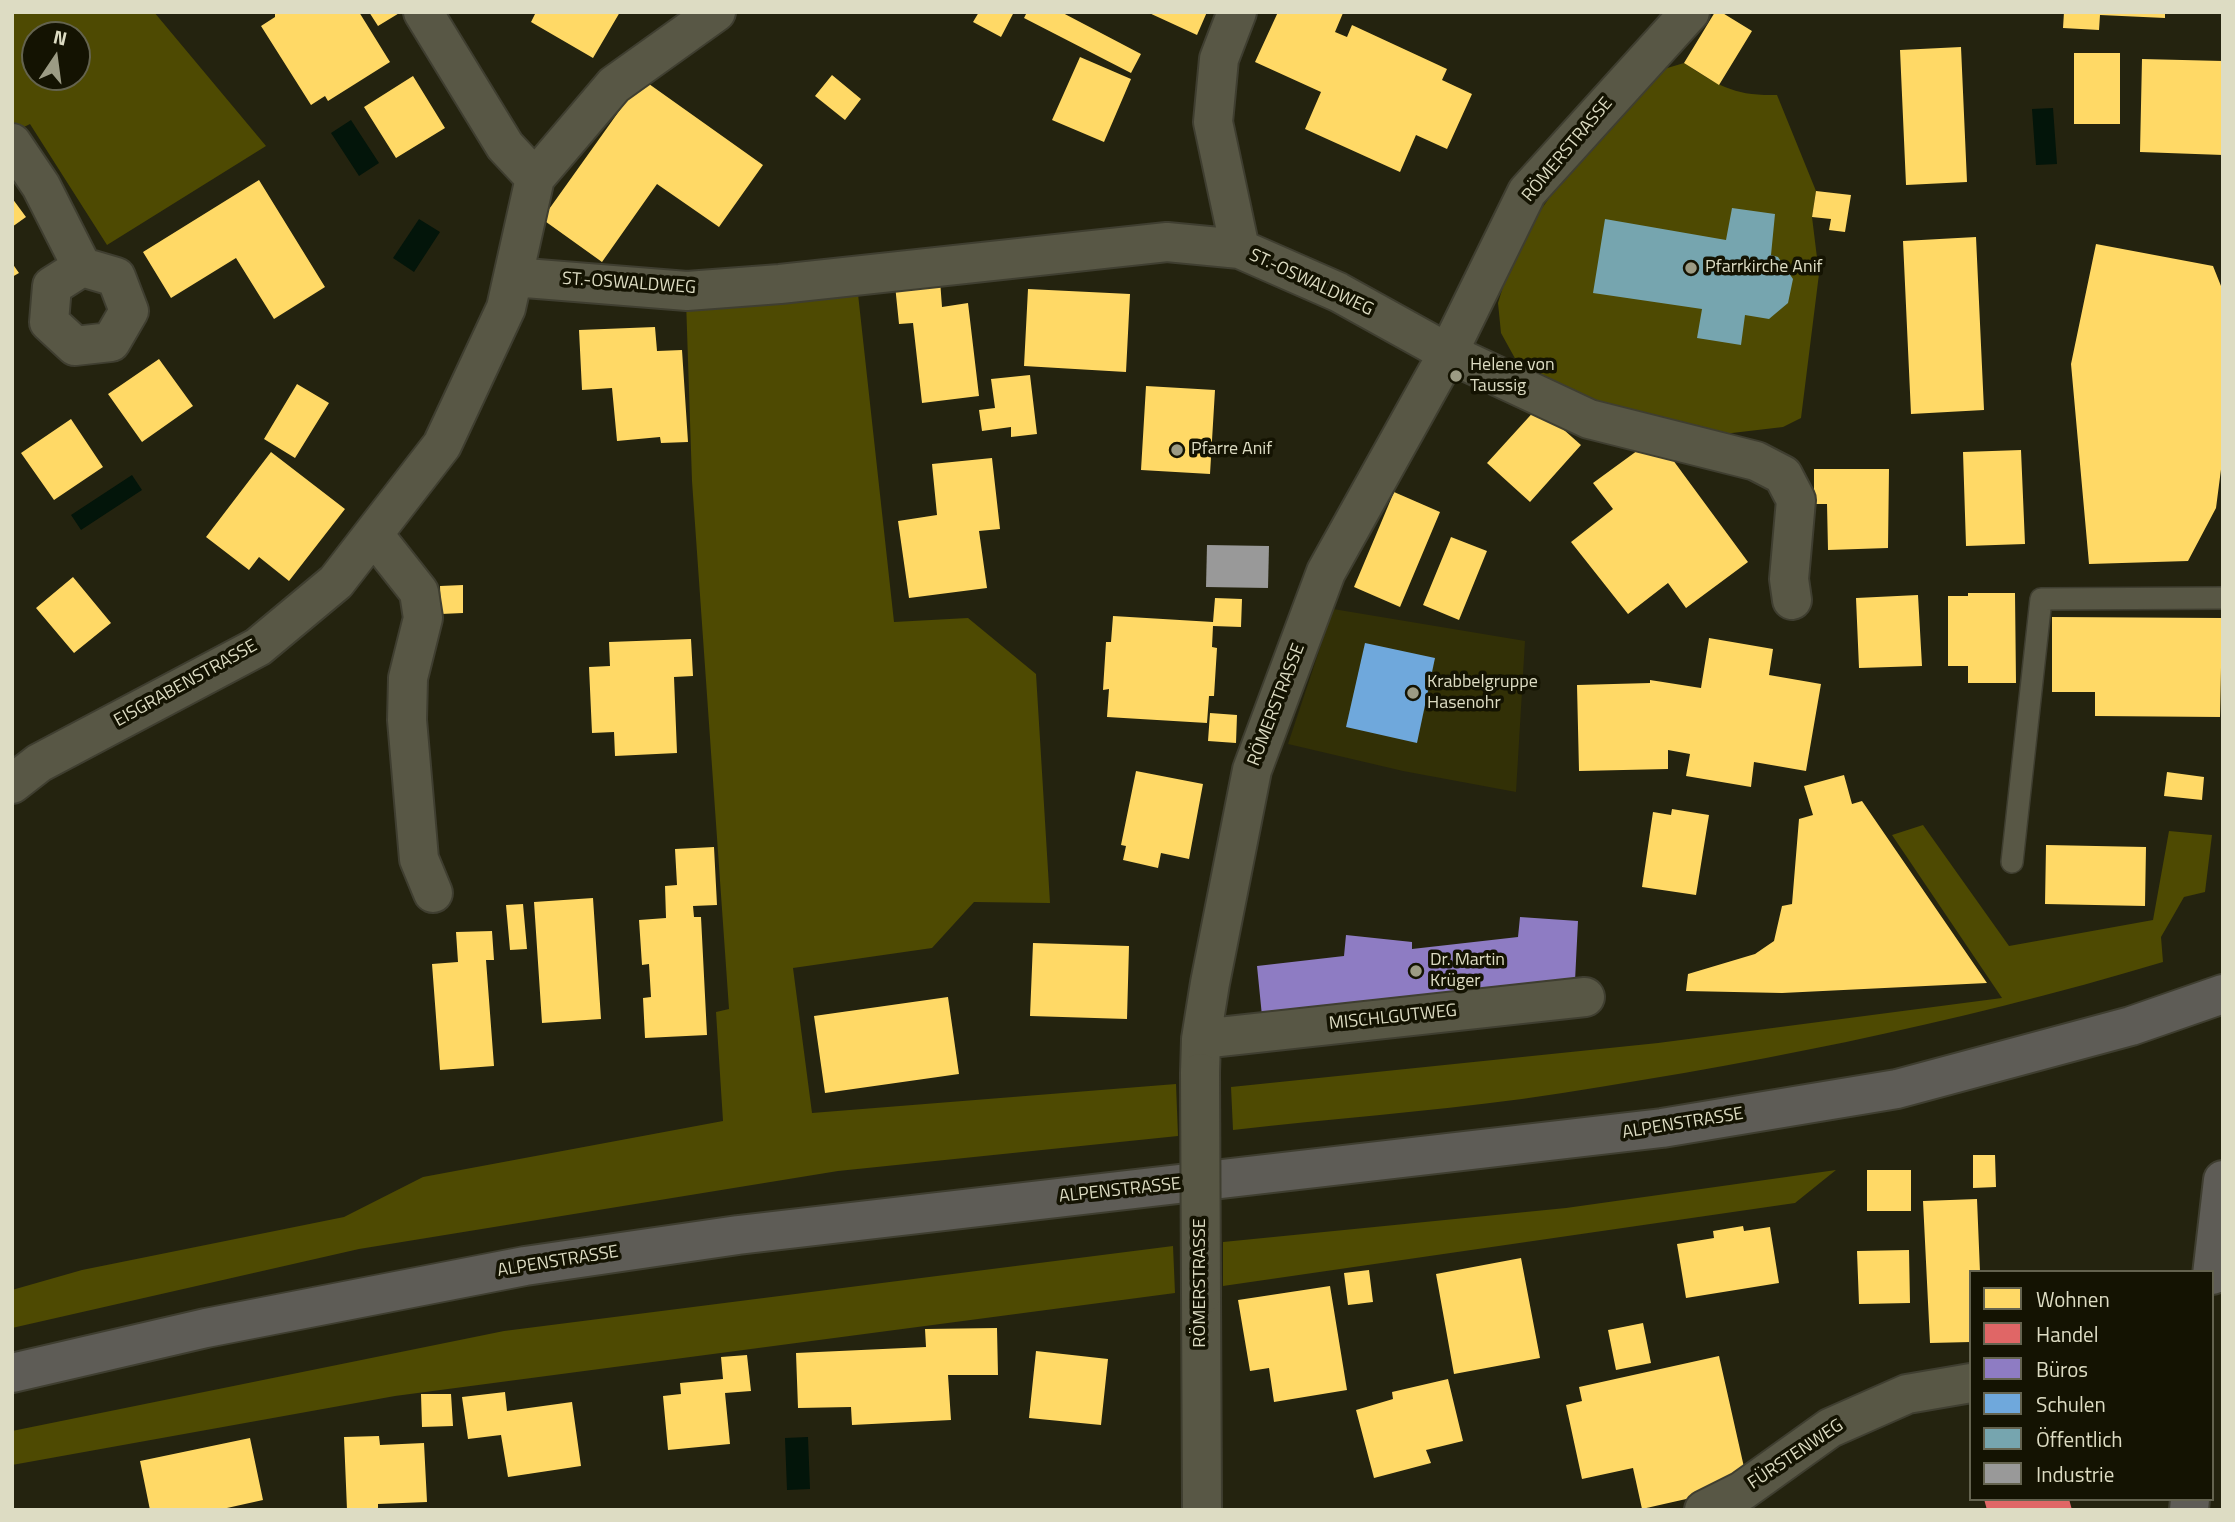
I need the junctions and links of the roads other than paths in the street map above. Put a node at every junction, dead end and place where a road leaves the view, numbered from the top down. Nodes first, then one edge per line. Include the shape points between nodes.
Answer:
1 (423, 12) edge
2 (716, 12) edge
3 (1237, 12) edge
4 (1690, 12) edge
5 (12, 143) edge
6 (535, 178) junction
7 (1240, 249) junction
8 (82, 267) dead end
9 (513, 277) junction
10 (1448, 353) junction
11 (374, 535) junction
12 (2223, 598) edge
13 (1792, 600) dead end
14 (12, 784) edge
15 (2012, 862) dead end
16 (433, 893) dead end
17 (2223, 993) edge
18 (1585, 997) dead end
19 (1200, 1056) junction
20 (2223, 1180) edge
21 (2216, 1263) edge
22 (12, 1373) edge
23 (1969, 1383) edge
24 (1202, 1510) edge
25 (1704, 1510) edge

1 - 6 street via 505,146
2 - 6 street, EISGRABENSTRASSE via 614,85
3 - 7 street via 1219,59 1213,122
4 - 10 street, RÖMERSTRASSE via 1527,192
5 - 8 street via 41,186
6 - 9 street, EISGRABENSTRASSE
7 - 9 street, ST.-OSWALDWEG via 1167,242 687,291
7 - 10 street, ST.-OSWALDWEG via 1338,292
9 - 11 street, EISGRABENSTRASSE via 506,308 442,445
10 - 13 street, ST.-OSWALDWEG via 1589,419 1756,461 1783,475 1796,500 1789,579
10 - 19 street, RÖMERSTRASSE via 1326,572 1252,769
11 - 14 street, EISGRABENSTRASSE via 335,582 258,647 39,763
11 - 16 street via 419,592 423,618 408,678 407,720 419,859
12 - 15 lane via 2041,599
17 - 22 main road, ALPENSTRASSE via 2131,1026 1897,1089 1662,1128 764,1231 525,1266 206,1328
18 - 19 street, MISCHLGUTWEG
19 - 24 street, RÖMERSTRASSE, bridge
20 - 21 main road
23 - 25 street, FÜRSTENWEG via 1907,1394 1830,1428 1742,1491

